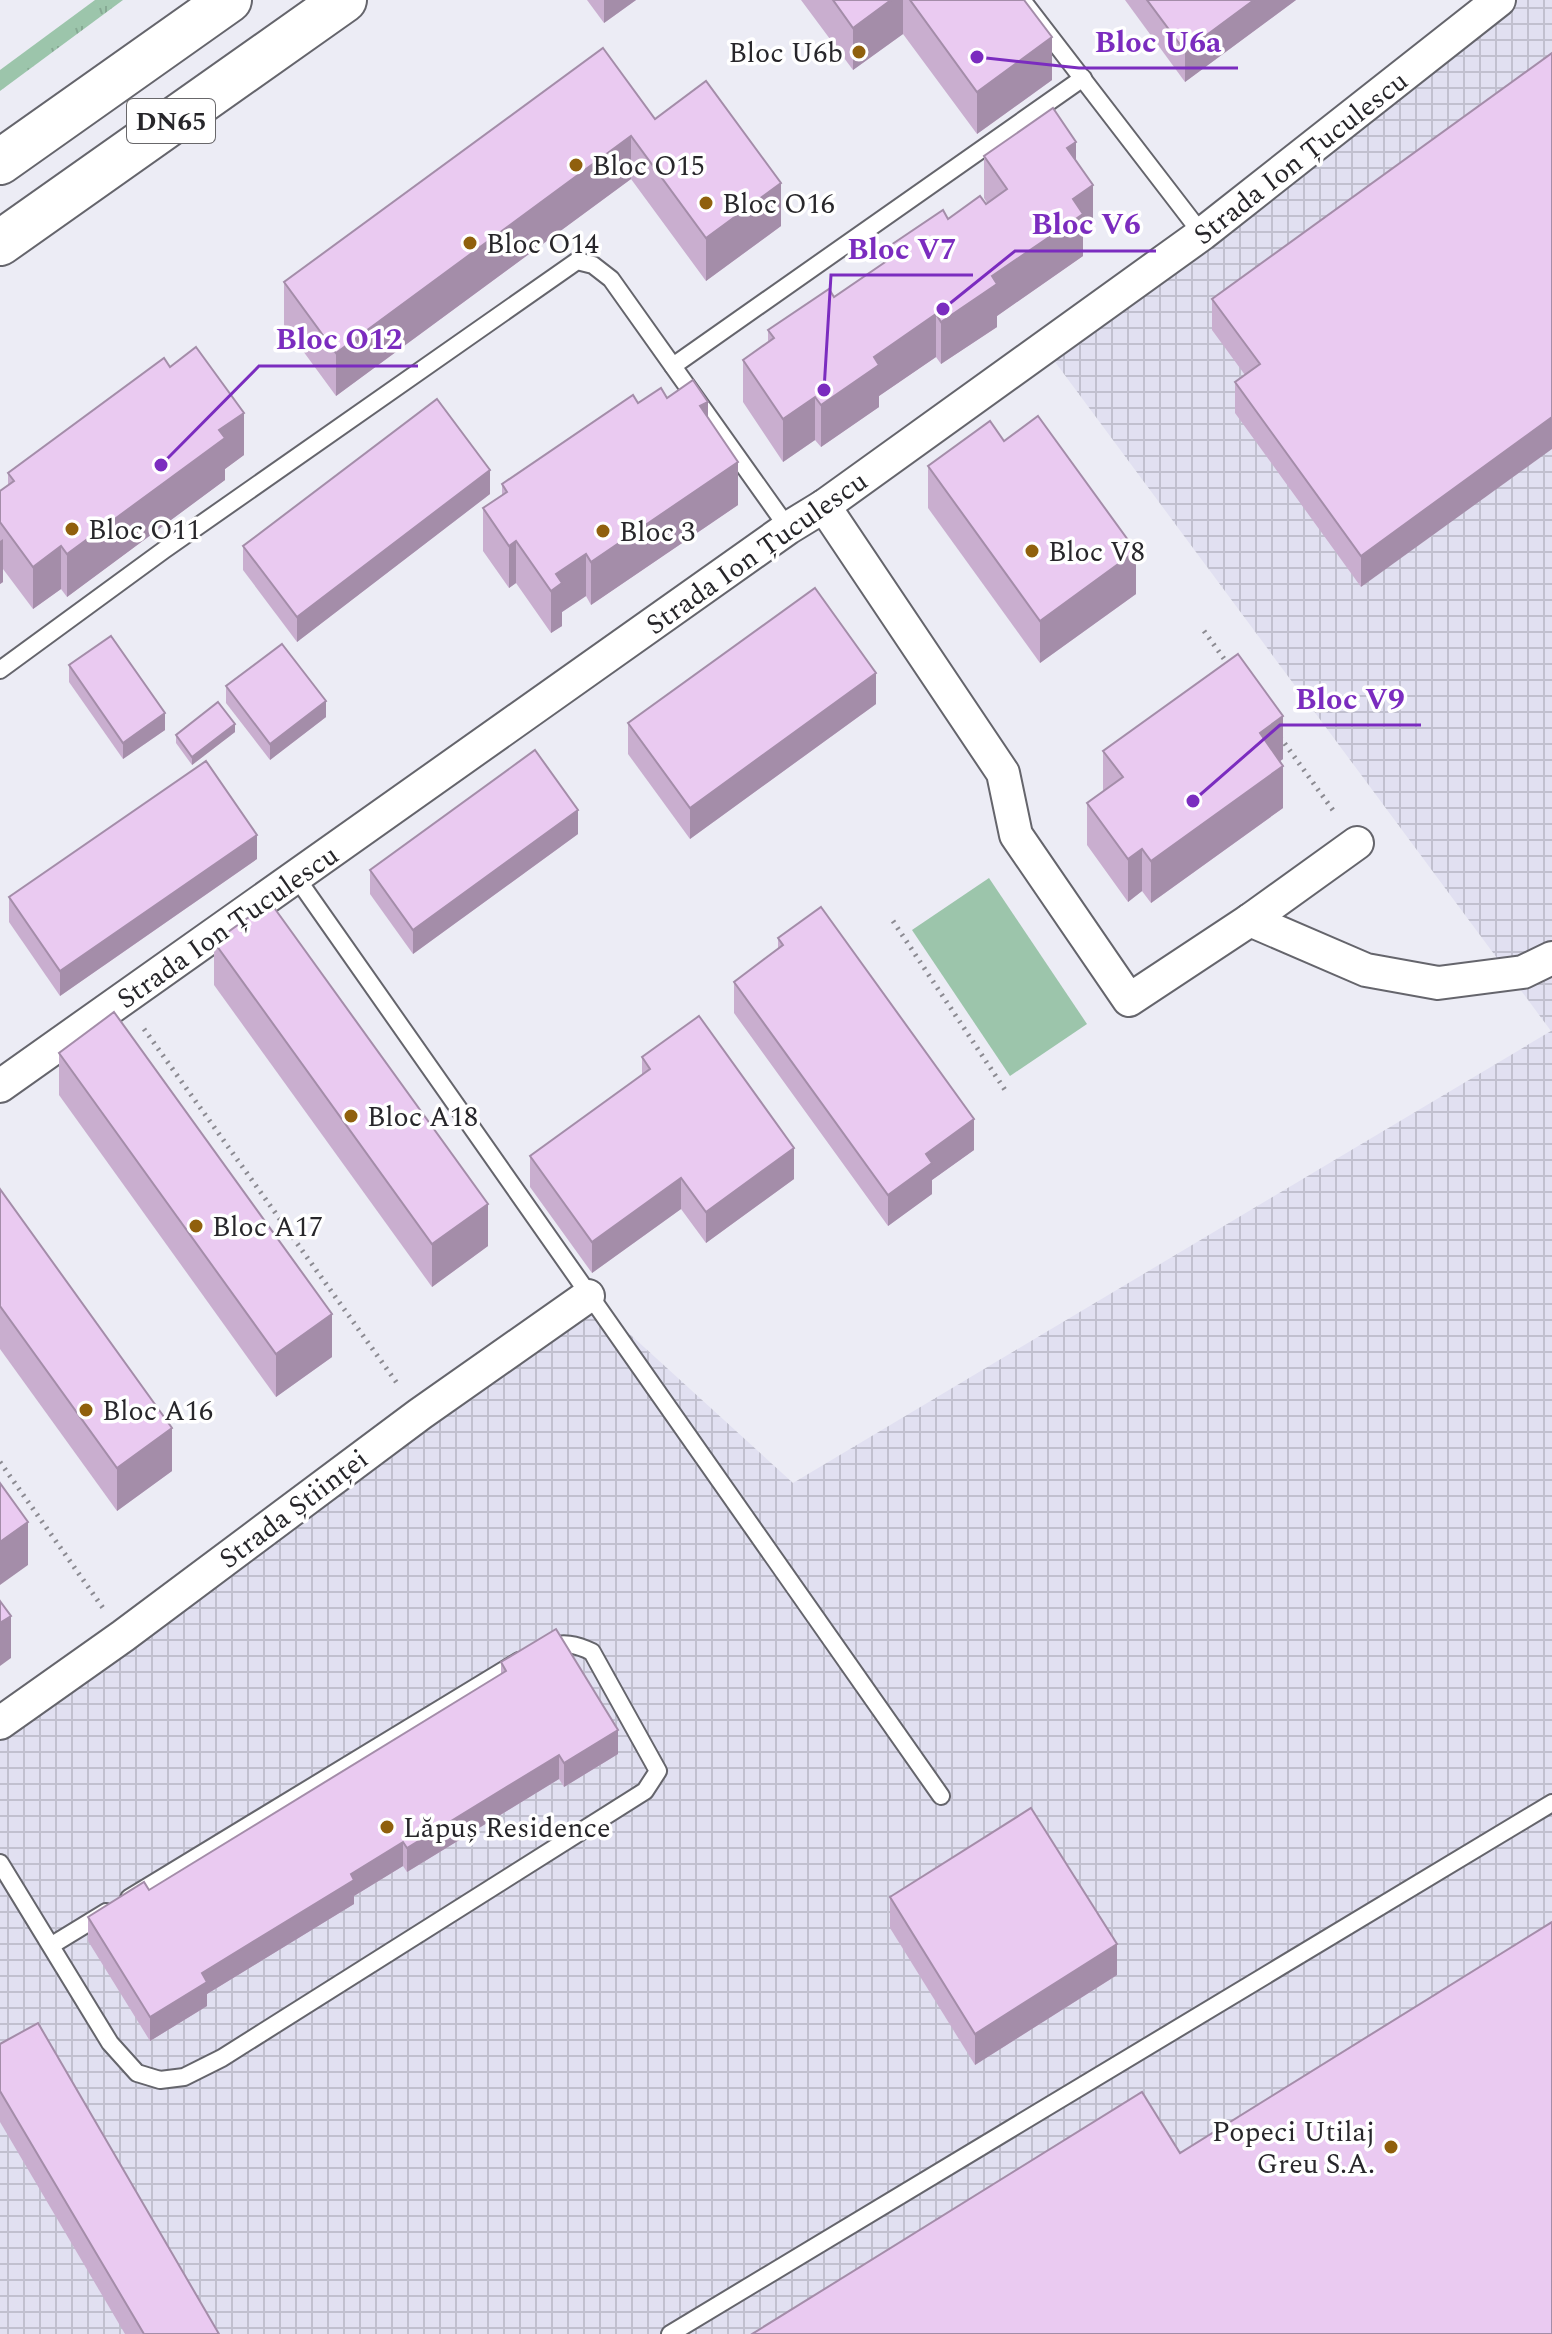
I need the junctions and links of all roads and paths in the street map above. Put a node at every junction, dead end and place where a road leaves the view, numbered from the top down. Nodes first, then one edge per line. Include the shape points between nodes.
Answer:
1 (229, 0) edge
2 (344, 0) edge
3 (1022, 0) edge
4 (1499, 0) edge
5 (1083, 78) junction
6 (0, 162) edge
7 (1202, 234) junction
8 (0, 243) edge
9 (673, 366) junction
10 (824, 506) junction
11 (788, 528) junction
12 (1204, 631) dead end
13 (1231, 668) edge
14 (0, 670) edge
15 (1276, 731) edge
16 (1357, 843) joint
17 (296, 877) junction
18 (1250, 920) junction
19 (893, 921) dead end
20 (1552, 958) edge
21 (123, 999) junction
22 (0, 1086) edge
23 (1007, 1093) dead end
24 (588, 1296) junction
25 (420, 1414) junction
26 (0, 1462) edge
27 (123, 1636) junction
28 (0, 1723) edge
29 (941, 1796) dead end
30 (1552, 1803) edge
31 (0, 1863) edge
32 (52, 1945) junction
33 (670, 2334) edge

1 - 6 main road, DN65
2 - 8 main road, DN65
3 - 5 lane
4 - 7 street, Strada Ion Țuculescu
5 - 7 lane
5 - 9 lane
7 - 10 street, Strada Ion Țuculescu
9 - 11 lane
9 - 14 lane via 611,279 577,261
10 - 11 street, Strada Ion Țuculescu
10 - 18 street via 1003,773 1016,835 1129,1000
11 - 17 street, Strada Ion Țuculescu
12 - 13 path
15 - 16 path
16 - 18 street
17 - 21 street, Strada Ion Țuculescu
17 - 24 lane
18 - 20 street via 1366,970 1438,983 1523,972
19 - 23 path
21 - 22 street, Strada Ion Țuculescu
21 - 25 path
24 - 25 street, Strada Științei
24 - 29 lane
25 - 27 street, Strada Științei
26 - 27 path
27 - 28 street, Strada Științei
30 - 33 lane
31 - 32 lane
32 - 32 lane via 110,2043 137,2073 160,2080 184,2077 645,1791 658,1771 592,1652 558,1643 537,1649

